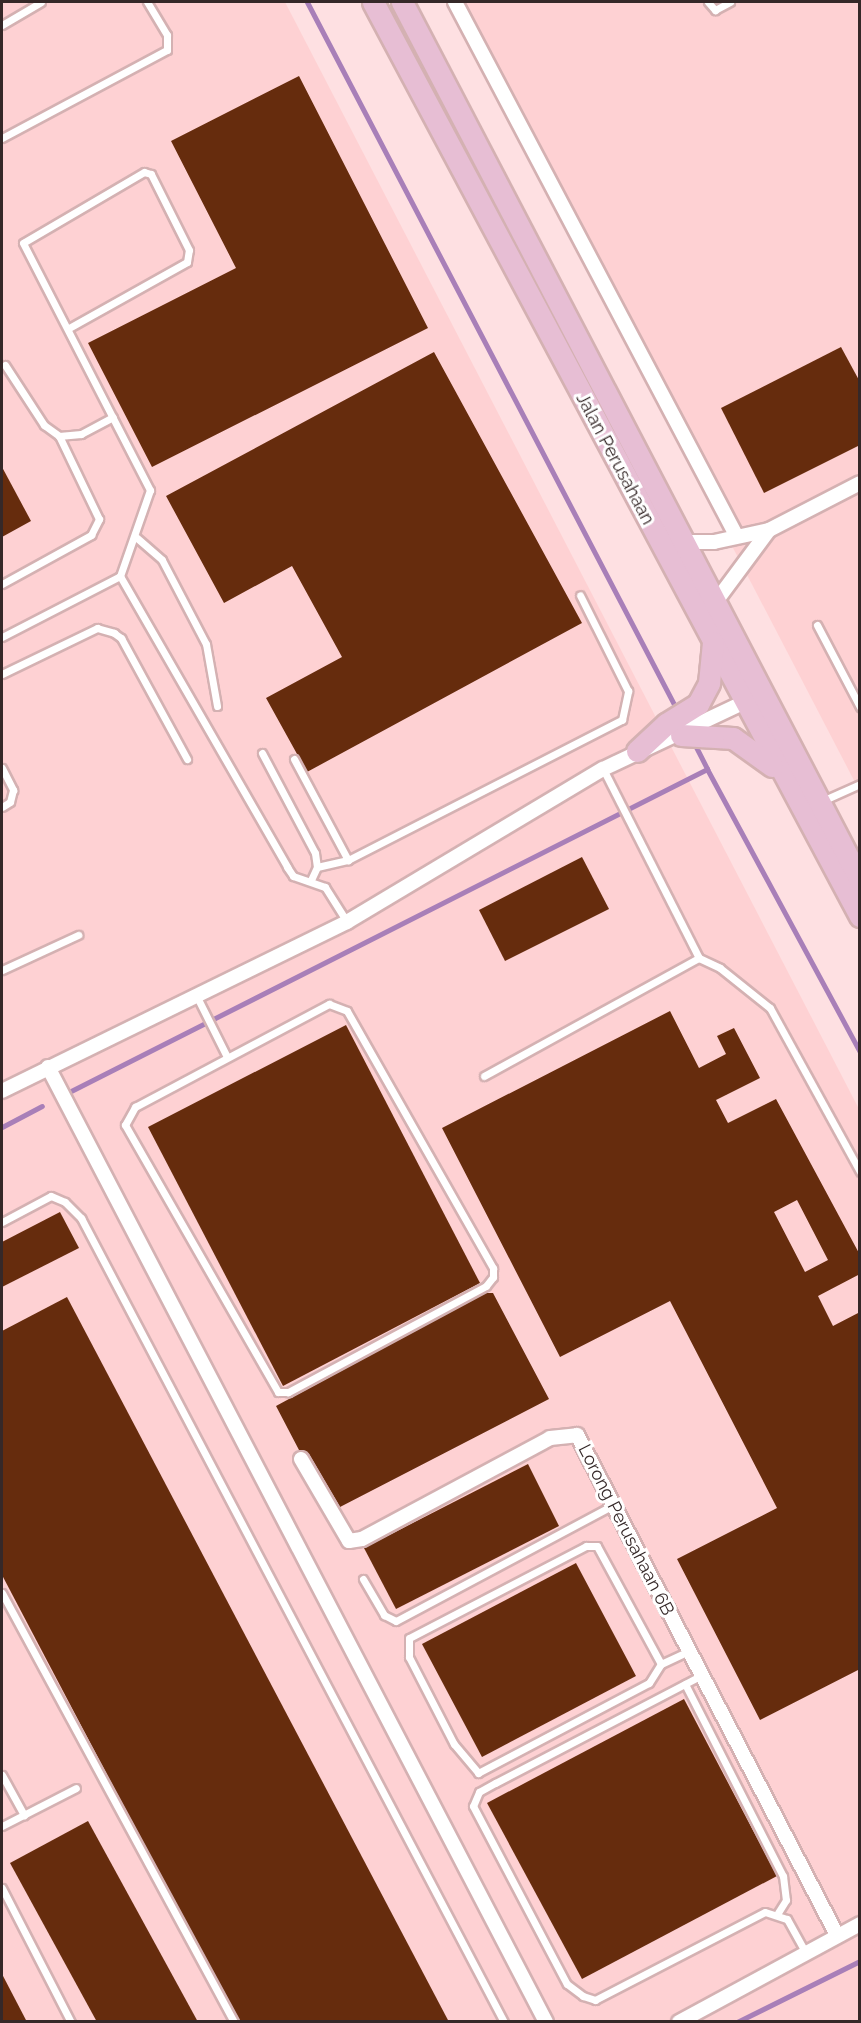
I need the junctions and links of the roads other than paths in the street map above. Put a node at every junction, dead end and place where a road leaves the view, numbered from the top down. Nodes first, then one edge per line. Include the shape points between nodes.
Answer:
1 (41, 2) edge
2 (147, 2) edge
3 (373, 2) edge
4 (402, 2) edge
5 (455, 2) edge
6 (708, 2) edge
7 (730, 2) edge
8 (2, 25) edge
9 (2, 138) edge
10 (69, 328) junction
11 (5, 365) dead end
12 (113, 417) junction
13 (59, 436) junction
14 (860, 483) edge
15 (769, 530) junction
16 (736, 535) junction
17 (137, 538) junction
18 (683, 542) junction
19 (120, 576) junction
20 (2, 584) edge
21 (580, 594) dead end
22 (714, 604) junction
23 (817, 625) dead end
24 (2, 636) edge
25 (713, 642) junction
26 (2, 674) edge
27 (752, 698) junction
28 (217, 706) dead end
29 (860, 707) edge
30 (707, 720) junction
31 (674, 732) junction
32 (637, 751) joint
33 (262, 753) dead end
34 (187, 759) dead end
35 (294, 759) dead end
36 (2, 768) edge
37 (603, 769) junction
38 (782, 775) junction
39 (860, 784) edge
40 (820, 802) junction
41 (2, 807) edge
42 (348, 860) junction
43 (317, 867) junction
44 (311, 880) junction
45 (860, 880) edge
46 (860, 916) edge
47 (347, 922) junction
48 (78, 935) dead end
49 (699, 958) junction
50 (2, 970) edge
51 (196, 995) junction
52 (226, 1055) junction
53 (48, 1067) junction
54 (484, 1076) dead end
55 (2, 1090) edge
56 (860, 1172) edge
57 (2, 1222) edge
58 (301, 1459) dead end
59 (613, 1505) junction
60 (363, 1579) dead end
61 (2, 1593) edge
62 (689, 1651) junction
63 (661, 1664) junction
64 (702, 1675) junction
65 (685, 1684) junction
66 (2, 1775) edge
67 (76, 1788) dead end
68 (24, 1815) junction
69 (2, 1826) edge
70 (2, 1888) edge
71 (778, 1913) junction
72 (860, 1924) edge
73 (837, 1935) junction
74 (806, 1953) junction
75 (70, 2022) edge
76 (234, 2022) edge
77 (504, 2022) edge
78 (546, 2022) edge
79 (679, 2022) edge

1 - 8 lane
2 - 9 lane via 167,35 166,50
3 - 25 main road, Jalan Perusahaan
4 - 18 main road, Jalan Perusahaan
5 - 16 street
6 - 7 lane via 715,10
10 - 10 lane via 23,243 144,172 151,174 189,250 187,262
10 - 12 lane
11 - 13 lane via 44,425
12 - 13 lane via 81,434
12 - 17 lane via 150,490
13 - 20 lane via 99,519 91,536
14 - 15 street
15 - 16 street
15 - 22 street
16 - 18 street via 714,542
17 - 19 lane
17 - 28 lane via 162,560 206,644
18 - 22 main road, Jalan Perusahaan
19 - 24 lane
19 - 44 lane via 287,867 293,876
21 - 42 lane via 628,691 622,720
22 - 27 main road, Jalan Perusahaan
23 - 29 lane
25 - 27 main road, Jalan Perusahaan
25 - 30 main road
26 - 34 lane via 97,628 114,633 121,638
27 - 30 street
27 - 38 main road, Jalan Perusahaan
27 - 40 main road, Jalan Perusahaan
30 - 31 main road
30 - 31 main road
30 - 38 main road
31 - 32 main road
32 - 37 street
33 - 43 lane via 307,835
35 - 42 lane
36 - 41 lane via 13,790 10,802
37 - 47 street
37 - 49 lane
38 - 46 main road, Jalan Perusahaan
39 - 40 lane
40 - 45 main road, Jalan Perusahaan
42 - 43 lane
43 - 44 lane
44 - 47 lane via 325,887
47 - 51 street
48 - 50 lane
49 - 54 lane
49 - 56 lane via 720,968 770,1008
51 - 52 lane
51 - 53 street
52 - 52 lane via 329,1004 348,1011 493,1268 486,1286 288,1392 278,1392 125,1125 135,1107
53 - 55 street
53 - 78 street
57 - 77 lane via 51,1196 65,1202 81,1218
58 - 59 street, Lorong Perusahaan 6B via 349,1541 362,1539 566,1433 577,1435
59 - 60 lane via 396,1621 384,1615
59 - 62 street, Lorong Perusahaan 6B
61 - 76 lane
62 - 63 lane
62 - 64 street, Lorong Perusahaan 6B
63 - 63 lane via 597,1546 586,1546 409,1638 409,1657 454,1744 478,1773 650,1683
64 - 65 lane
64 - 73 street, Lorong Perusahaan 6B
65 - 71 lane via 783,1876 786,1900
65 - 71 lane via 479,1792 473,1806 567,1984 583,1996 595,2000 765,1912
66 - 68 lane
67 - 68 lane
68 - 69 lane
70 - 75 lane
71 - 74 lane via 787,1919
72 - 73 street
73 - 74 street
74 - 79 street

